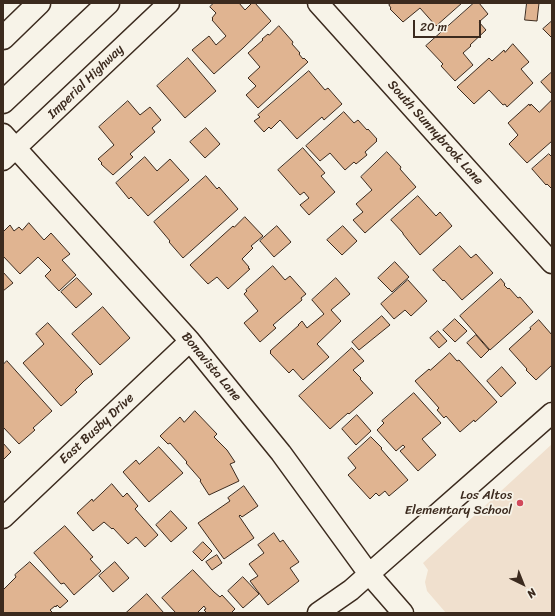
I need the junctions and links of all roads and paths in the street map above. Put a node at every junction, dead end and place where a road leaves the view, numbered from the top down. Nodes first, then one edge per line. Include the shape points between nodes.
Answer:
1 (39, 3) edge
2 (108, 3) edge
3 (169, 3) edge
4 (318, 3) edge
5 (3, 38) edge
6 (3, 102) edge
7 (7, 148) edge
8 (552, 263) edge
9 (190, 341) junction
10 (552, 413) edge
11 (3, 518) edge
12 (369, 574) junction
13 (318, 613) edge
14 (403, 613) edge

1 - 5 main road
2 - 6 main road
3 - 7 street, Imperial Highway
4 - 8 street, South Sunnybrook Lane
7 - 9 street, Bonavista Lane
9 - 11 street, East Busby Drive
9 - 12 street, Bonavista Lane via 281,453
10 - 12 street
12 - 13 street
12 - 14 street, Bonavista Lane

